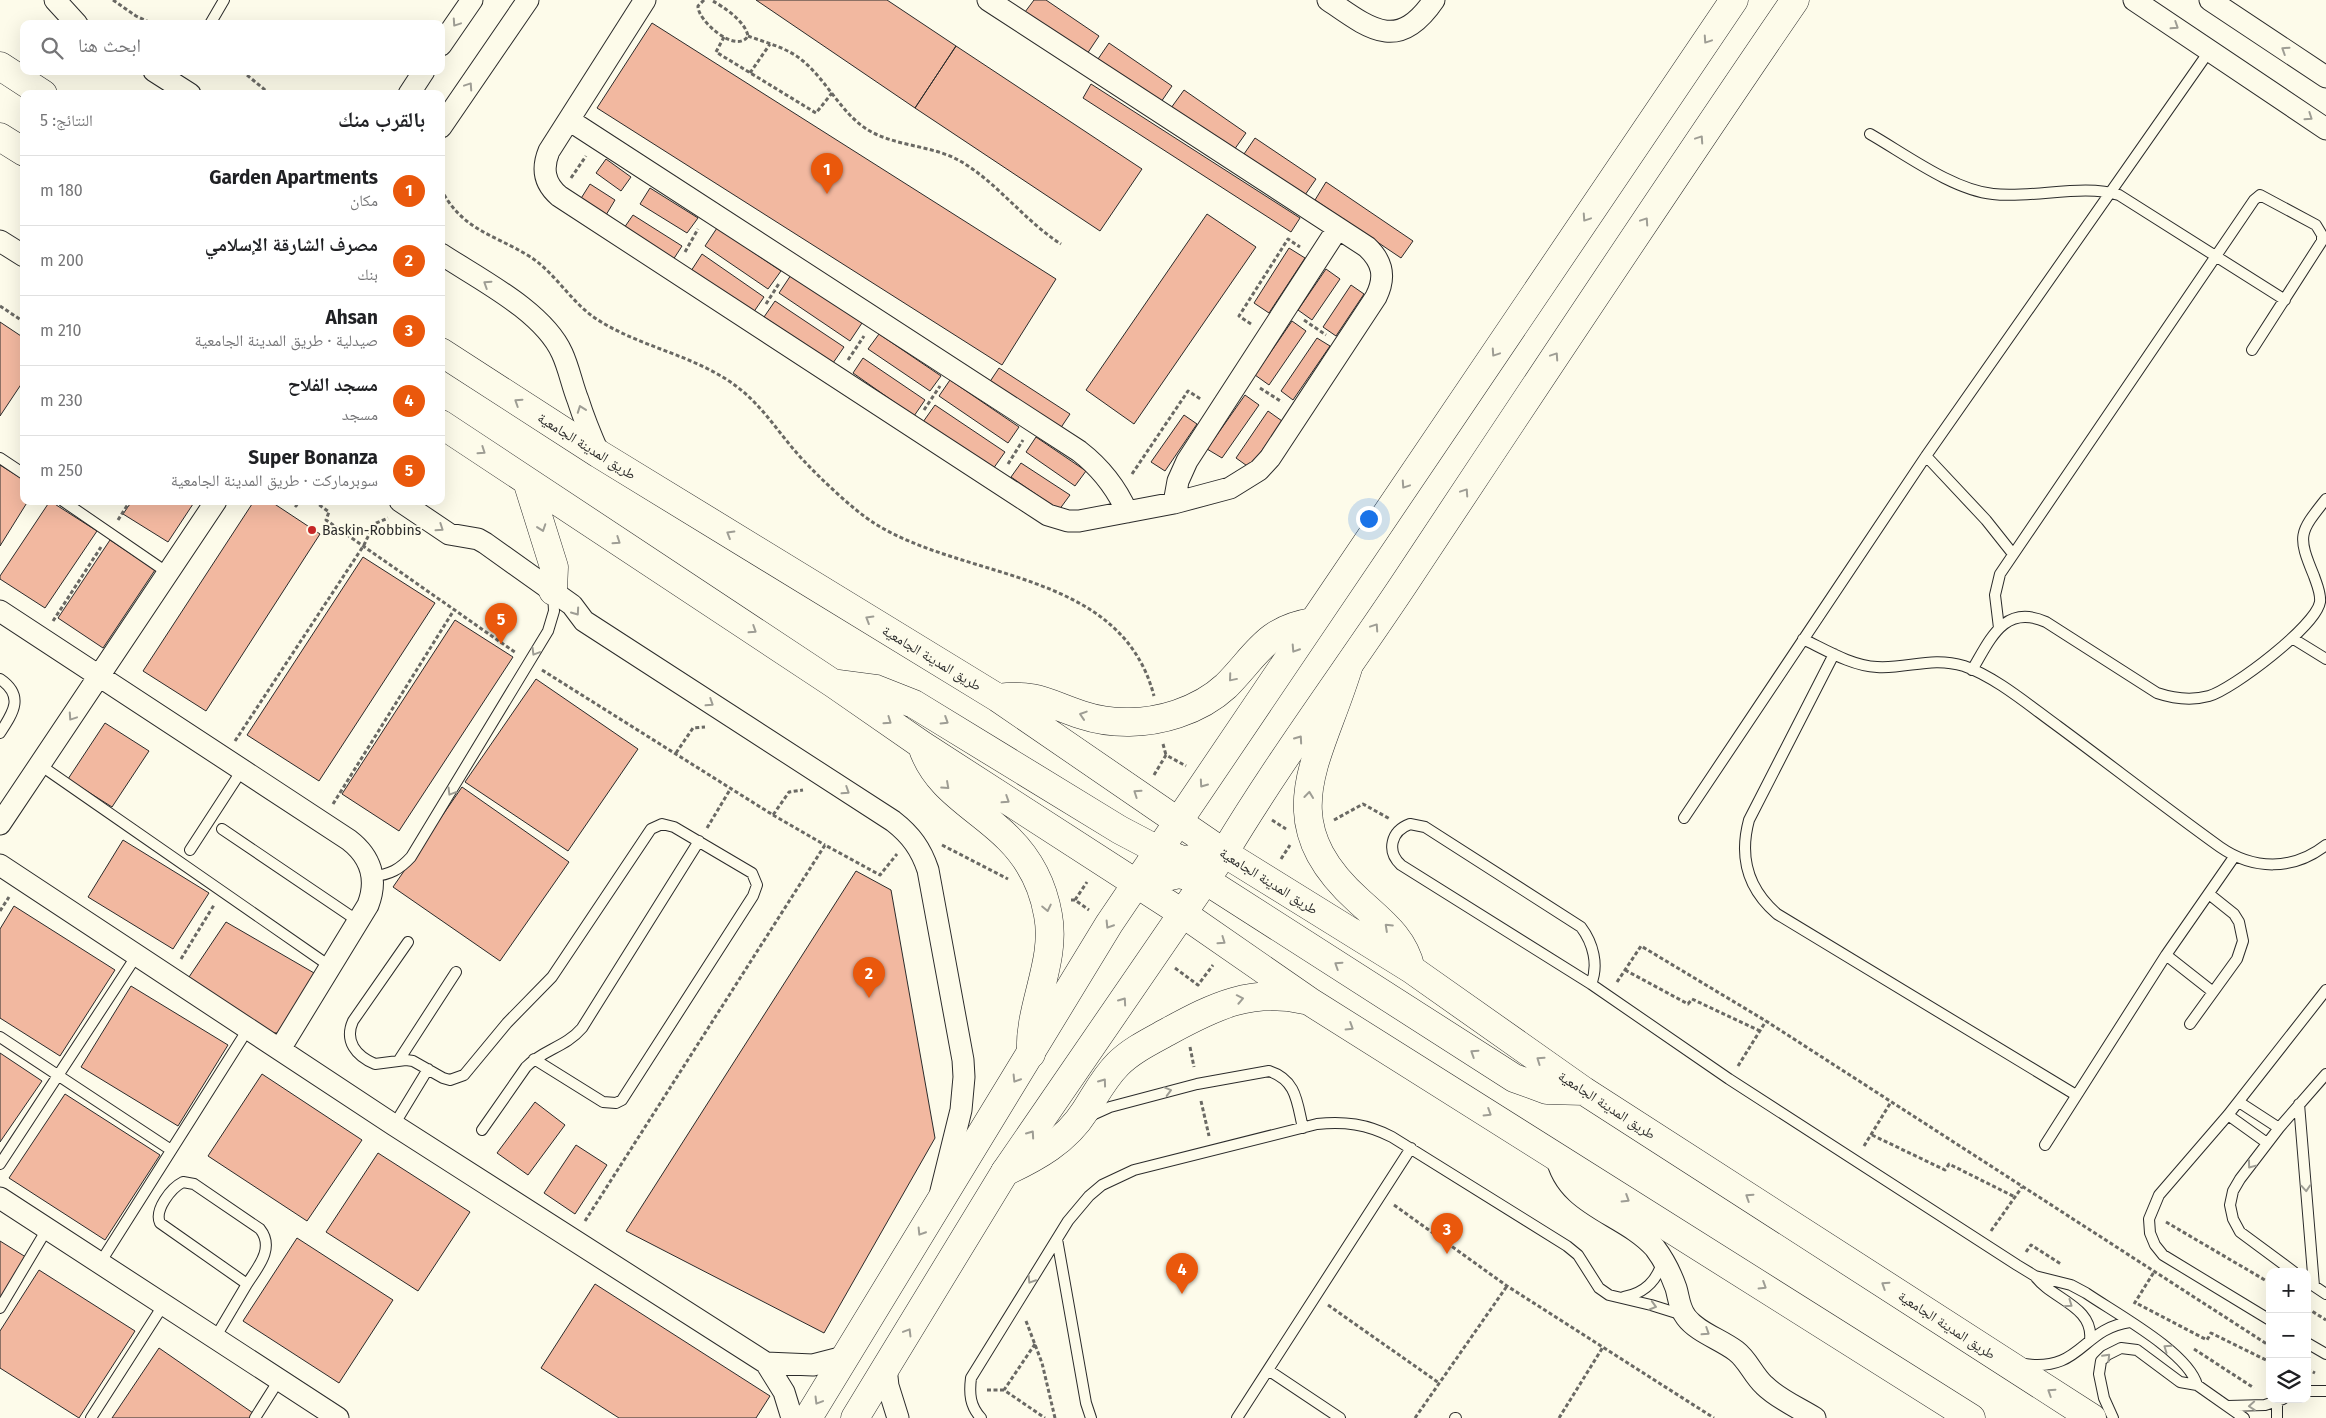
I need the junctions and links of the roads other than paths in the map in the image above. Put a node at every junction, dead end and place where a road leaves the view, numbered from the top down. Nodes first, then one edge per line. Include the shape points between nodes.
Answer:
1 (55, 0) edge
2 (224, 0) edge
3 (472, 0) edge
4 (528, 0) edge
5 (988, 0) edge
6 (1328, 0) edge
7 (1434, 0) edge
8 (1734, 0) edge
9 (1795, 0) edge
10 (2134, 0) edge
11 (2210, 0) edge
12 (642, 1) edge
13 (72, 20) edge
14 (212, 20) edge
15 (445, 39) edge
16 (2210, 50) junction
17 (0, 66) edge
18 (161, 75) edge
19 (421, 75) edge
20 (2326, 77) edge
21 (180, 85) edge
22 (37, 90) edge
23 (412, 90) edge
24 (569, 120) junction
25 (445, 121) edge
26 (2326, 129) edge
27 (1870, 134) dead end
28 (0, 137) edge
29 (20, 150) edge
30 (2112, 192) junction
31 (1338, 228) junction
32 (0, 241) edge
33 (20, 254) edge
34 (2215, 256) junction
35 (445, 257) edge
36 (2285, 300) junction
37 (2252, 350) dead end
38 (445, 355) edge
39 (445, 427) edge
40 (599, 454) junction
41 (1926, 456) junction
42 (0, 458) edge
43 (20, 471) edge
44 (528, 481) junction
45 (2326, 499) edge
46 (1123, 502) junction
47 (1174, 503) junction
48 (70, 505) edge
49 (213, 505) edge
50 (394, 507) edge
51 (2014, 554) junction
52 (168, 573) junction
53 (553, 591) junction
54 (0, 611) edge
55 (1312, 622) junction
56 (1998, 628) junction
57 (2292, 638) junction
58 (1803, 640) junction
59 (1834, 654) junction
60 (2326, 659) edge
61 (1348, 668) junction
62 (1972, 670) junction
63 (99, 677) junction
64 (0, 679) edge
65 (834, 684) junction
66 (998, 698) junction
67 (0, 733) edge
68 (922, 744) junction
69 (40, 765) junction
70 (242, 770) junction
71 (1684, 818) dead end
72 (1178, 820) junction
73 (0, 824) edge
74 (222, 828) dead end
75 (699, 841) junction
76 (2326, 845) edge
77 (190, 850) dead end
78 (1158, 850) junction
79 (1224, 853) junction
80 (2234, 856) junction
81 (0, 865) edge
82 (373, 876) junction
83 (1205, 880) junction
84 (1135, 884) junction
85 (2209, 894) junction
86 (1182, 913) junction
87 (358, 921) junction
88 (408, 942) dead end
89 (2166, 955) junction
90 (137, 956) junction
91 (330, 967) junction
92 (1411, 969) junction
93 (456, 972) dead end
94 (1591, 984) junction
95 (2326, 990) edge
96 (2213, 992) junction
97 (1309, 1001) junction
98 (2190, 1024) dead end
99 (248, 1029) junction
100 (0, 1036) edge
101 (280, 1049) junction
102 (1031, 1054) junction
103 (534, 1059) junction
104 (399, 1060) junction
105 (428, 1069) junction
106 (2326, 1074) edge
107 (58, 1075) junction
108 (1584, 1091) junction
109 (2076, 1095) junction
110 (2239, 1102) junction
111 (2299, 1104) junction
112 (2228, 1115) junction
113 (394, 1125) junction
114 (1074, 1126) junction
115 (1303, 1128) junction
116 (2279, 1128) junction
117 (482, 1130) dead end
118 (2267, 1143) junction
119 (2044, 1144) dead end
120 (1411, 1148) junction
121 (171, 1150) junction
122 (1556, 1155) junction
123 (0, 1164) edge
124 (1005, 1172) junction
125 (0, 1198) edge
126 (938, 1206) junction
127 (48, 1229) junction
128 (1057, 1239) junction
129 (1663, 1259) junction
130 (100, 1263) junction
131 (2289, 1268) edge
132 (2309, 1268) edge
133 (2035, 1276) junction
134 (247, 1284) junction
135 (2311, 1285) edge
136 (2326, 1294) edge
137 (1620, 1298) junction
138 (164, 1304) junction
139 (0, 1308) edge
140 (1685, 1316) junction
141 (2266, 1318) edge
142 (2130, 1322) junction
143 (215, 1338) junction
144 (2090, 1340) junction
145 (2311, 1345) edge
146 (2326, 1354) edge
147 (844, 1357) junction
148 (2004, 1361) junction
149 (766, 1364) junction
150 (886, 1368) junction
151 (1268, 1370) junction
152 (279, 1380) junction
153 (2197, 1385) junction
154 (2311, 1391) edge
155 (2326, 1392) edge
156 (2269, 1403) edge
157 (2280, 1403) edge
158 (2227, 1406) junction
159 (92, 1418) edge
160 (255, 1418) edge
161 (338, 1418) edge
162 (792, 1418) edge
163 (808, 1418) edge
164 (855, 1418) edge
165 (898, 1418) edge
166 (981, 1418) edge
167 (1091, 1418) edge
168 (1237, 1418) edge
169 (1340, 1418) edge
170 (1815, 1418) edge
171 (1971, 1418) edge
172 (2092, 1418) edge
173 (2113, 1418) edge
174 (2244, 1418) edge
175 (2277, 1418) edge

1 - 13 street
2 - 14 lane
3 -> 15 street
25 -> 4 street
5 - 31 street
6 - 7 street via 1371,28 1384,32 1413,25
8 -> 55 main road
61 -> 9 main road via 1672,179
10 -> 16 street
20 -> 11 street
12 - 24 street
16 -> 26 street
16 - 30 lane
17 - 22 main road
18 - 21 street
19 - 23 street
24 - 46 street via 1090,460
24 - 46 street via 545,160 547,182 559,196 1048,515 1079,521
27 - 30 lane via 1958,185 1975,191 1994,195
28 - 29 main road
30 - 34 lane
30 - 41 lane
31 - 47 street via 1181,471
31 - 47 street via 1375,254 1383,276 1376,297 1259,470 1230,488
32 - 33 street
34 - 36 lane
34 - 36 lane via 2258,195 2316,225 2322,241
34 - 51 lane
40 -> 35 street via 562,352 552,336 525,309
36 - 37 lane
40 -> 38 main road, طريق المدينة الجامعية
39 -> 44 main road
66 -> 40 main road, طريق المدينة الجامعية
41 - 51 lane
41 - 58 lane
42 - 43 lane
44 -> 53 main road via 554,567
44 -> 65 main road
45 - 57 lane via 2302,534 2302,546 2319,589 2320,601 2311,620
46 - 47 street
48 - 52 lane
49 - 52 street
50 -> 53 street via 449,534 478,539
51 - 56 lane via 1996,584
52 - 63 street
53 -> 82 lane via 552,622 411,857 390,873
53 -> 126 street via 572,605 584,622 893,821 919,848 928,870 963,1060 961,1110
54 - 63 street
55 -> 66 main road via 1296,624 1270,638 1226,686 1210,698 1194,707 1158,718 1138,722 1100,720 1038,698
55 -> 72 main road
56 - 57 lane via 2016,618 2036,618 2158,693 2184,700 2224,690
56 - 62 lane
57 - 60 lane
58 - 59 lane
58 - 71 lane
59 - 62 lane via 1877,667 1942,662
59 - 109 lane via 1749,820 1744,856 1756,891 1777,914
79 -> 61 main road
92 -> 61 main road via 1404,946 1396,935 1353,895 1325,862 1308,824 1308,794 1318,752
62 - 80 lane via 2031,706
63 -> 69 street
63 - 70 street
64 - 67 lane via 12,691 15,704
65 -> 68 main road
65 -> 78 main road via 876,689 914,704
72 -> 66 main road, طريق المدينة الجامعية
68 -> 84 main road
68 -> 102 main road via 928,763 939,779 1021,851 1045,900 1050,937 1044,978 1032,1021
69 - 73 street
69 - 91 lane
70 - 77 lane
70 - 82 street via 358,847
72 - 78 main road
72 - 79 main road, طريق المدينة الجامعية
74 - 87 lane
75 - 103 lane via 582,1028 566,1043
75 - 103 lane via 752,873 756,891 627,1095 616,1103 603,1102
75 - 105 lane via 668,824 650,829 552,977 507,1023 464,1076 450,1080
76 - 80 lane via 2307,856 2272,865 2250,863
78 - 79 main road via 1182,860
78 - 84 main road
79 - 83 main road
79 - 92 main road, طريق المدينة الجامعية
80 - 85 lane
81 - 90 street
82 - 87 street via 372,896
83 - 84 main road via 1179,874
83 - 86 main road
108 -> 83 main road via 1547,1090 1514,1078
84 - 86 main road
84 -> 102 main road
85 - 89 lane
85 - 96 lane via 2234,914 2239,922 2242,941 2237,958
86 -> 97 main road
124 -> 86 main road
87 - 91 street
88 - 104 lane via 353,1021 349,1032 355,1050 370,1062 381,1065
89 - 96 lane
89 - 109 lane
90 - 99 street
90 - 107 lane
91 - 101 street
108 -> 92 main road, طريق المدينة الجامعية
93 - 104 lane
94 - 94 lane via 1401,865 1395,860 1391,845 1393,838 1403,827 1418,824 1425,827 1581,927 1592,949 1595,969
94 - 133 lane via 1729,1079
95 - 110 lane
96 - 98 lane
114 -> 97 main road via 1098,1087 1119,1063 1144,1044 1224,1004 1245,998 1277,996
97 -> 122 main road
99 - 101 street
99 - 121 lane
100 - 107 lane
101 - 113 street
102 -> 126 main road
103 - 117 lane
104 - 105 lane via 413,1061
105 - 113 lane
106 - 111 lane
107 - 121 lane
107 - 123 lane
148 -> 108 main road, طريق المدينة الجامعية
109 - 119 lane
110 - 112 lane
110 - 116 lane
111 - 116 lane
111 -> 132 lane
112 - 118 lane
112 - 141 lane via 2158,1195 2149,1219 2150,1233 2163,1255
113 - 149 street
114 -> 115 lane via 1110,1106 1269,1070 1284,1077 1293,1090
114 - 124 main road via 1044,1152
115 - 120 lane via 1333,1123 1363,1125
115 - 128 lane via 1117,1176 1089,1196
116 - 118 lane
118 -> 131 lane via 2233,1191 2230,1205 2240,1232
120 - 137 lane via 1567,1246 1582,1260 1599,1288
120 - 151 lane
121 - 130 lane
122 - 129 street via 1561,1173 1572,1189 1638,1233
122 -> 171 main road
150 -> 124 main road
125 - 127 street
126 -> 147 main road
127 - 130 street
127 - 139 lane
128 -> 166 lane via 971,1378 971,1402
128 - 167 lane
129 - 137 lane via 1653,1282 1632,1296
129 - 140 street
130 - 138 street
133 - 142 lane via 2071,1285
133 -> 144 lane via 2043,1286 2083,1315 2090,1327
134 - 134 lane via 265,1255 267,1242 260,1229 194,1184 183,1182 178,1185 158,1213 160,1223
134 - 143 lane
135 - 136 lane
137 -> 140 lane
138 - 143 street
138 - 159 lane
140 -> 170 street via 1740,1355 1769,1389
142 - 144 lane via 2106,1328
153 -> 142 lane via 2190,1369 2177,1355
143 - 152 street
144 - 148 lane via 2074,1355 2049,1365
145 - 146 lane
147 - 149 street via 813,1365
147 -> 163 main road
172 -> 148 main road, طريق المدينة الجامعية
149 - 162 street via 784,1392
150 - 164 main road
150 - 165 street
151 - 168 lane
151 - 169 lane
152 - 160 lane
152 - 161 street
153 - 158 lane
173 -> 153 lane via 2098,1374 2101,1361 2113,1350 2136,1350 2180,1382
154 - 155 lane
156 -> 158 lane
157 - 175 lane
158 - 174 lane

